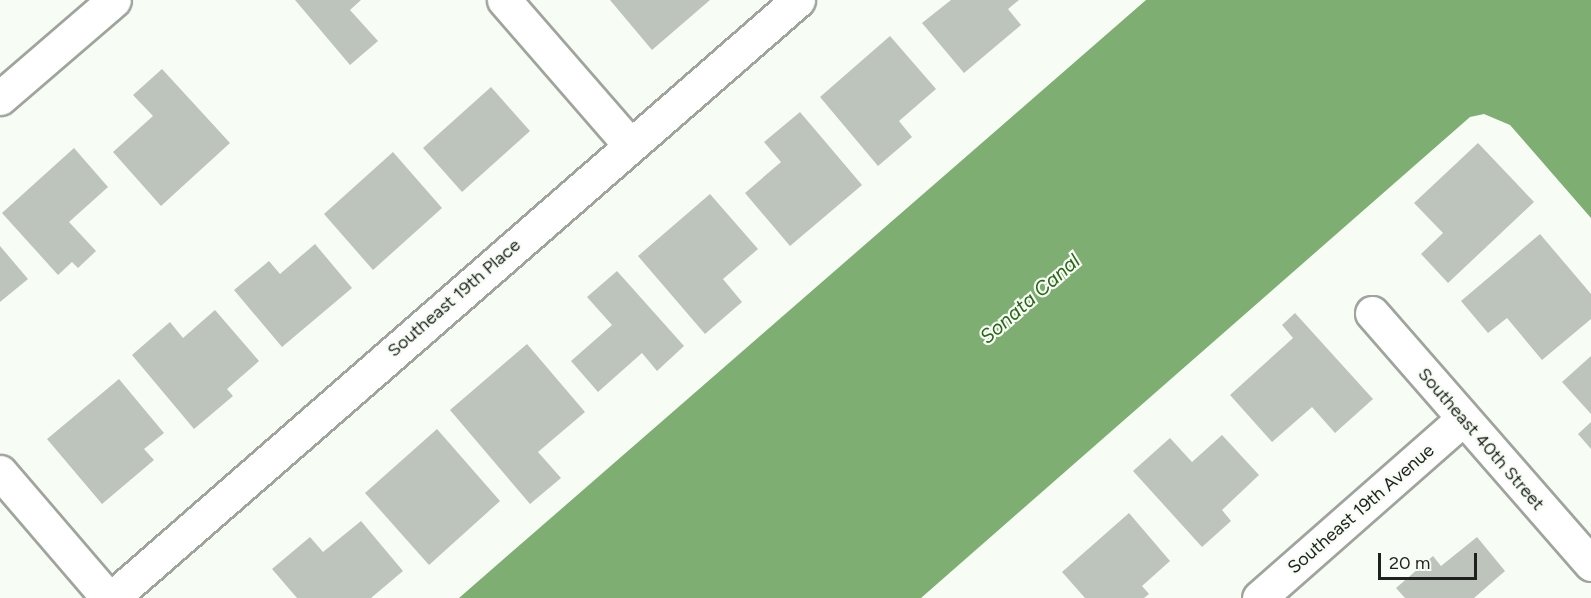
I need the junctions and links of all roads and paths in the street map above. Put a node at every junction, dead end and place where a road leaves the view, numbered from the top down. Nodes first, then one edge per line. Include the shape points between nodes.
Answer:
1 (114, 0) edge
2 (504, 0) edge
3 (798, 0) edge
4 (0, 98) edge
5 (630, 145) junction
6 (1372, 313) dead end
7 (1464, 419) junction
8 (0, 472) edge
9 (1591, 564) edge
10 (110, 598) edge
11 (1259, 598) edge

1 - 4 street
2 - 5 street
3 - 5 street, Southeast 19th Place
5 - 10 street, Southeast 19th Place
6 - 7 street, Southeast 40th Street
7 - 9 street, Southeast 40th Street
7 - 11 street, Southeast 19th Avenue
8 - 10 street

